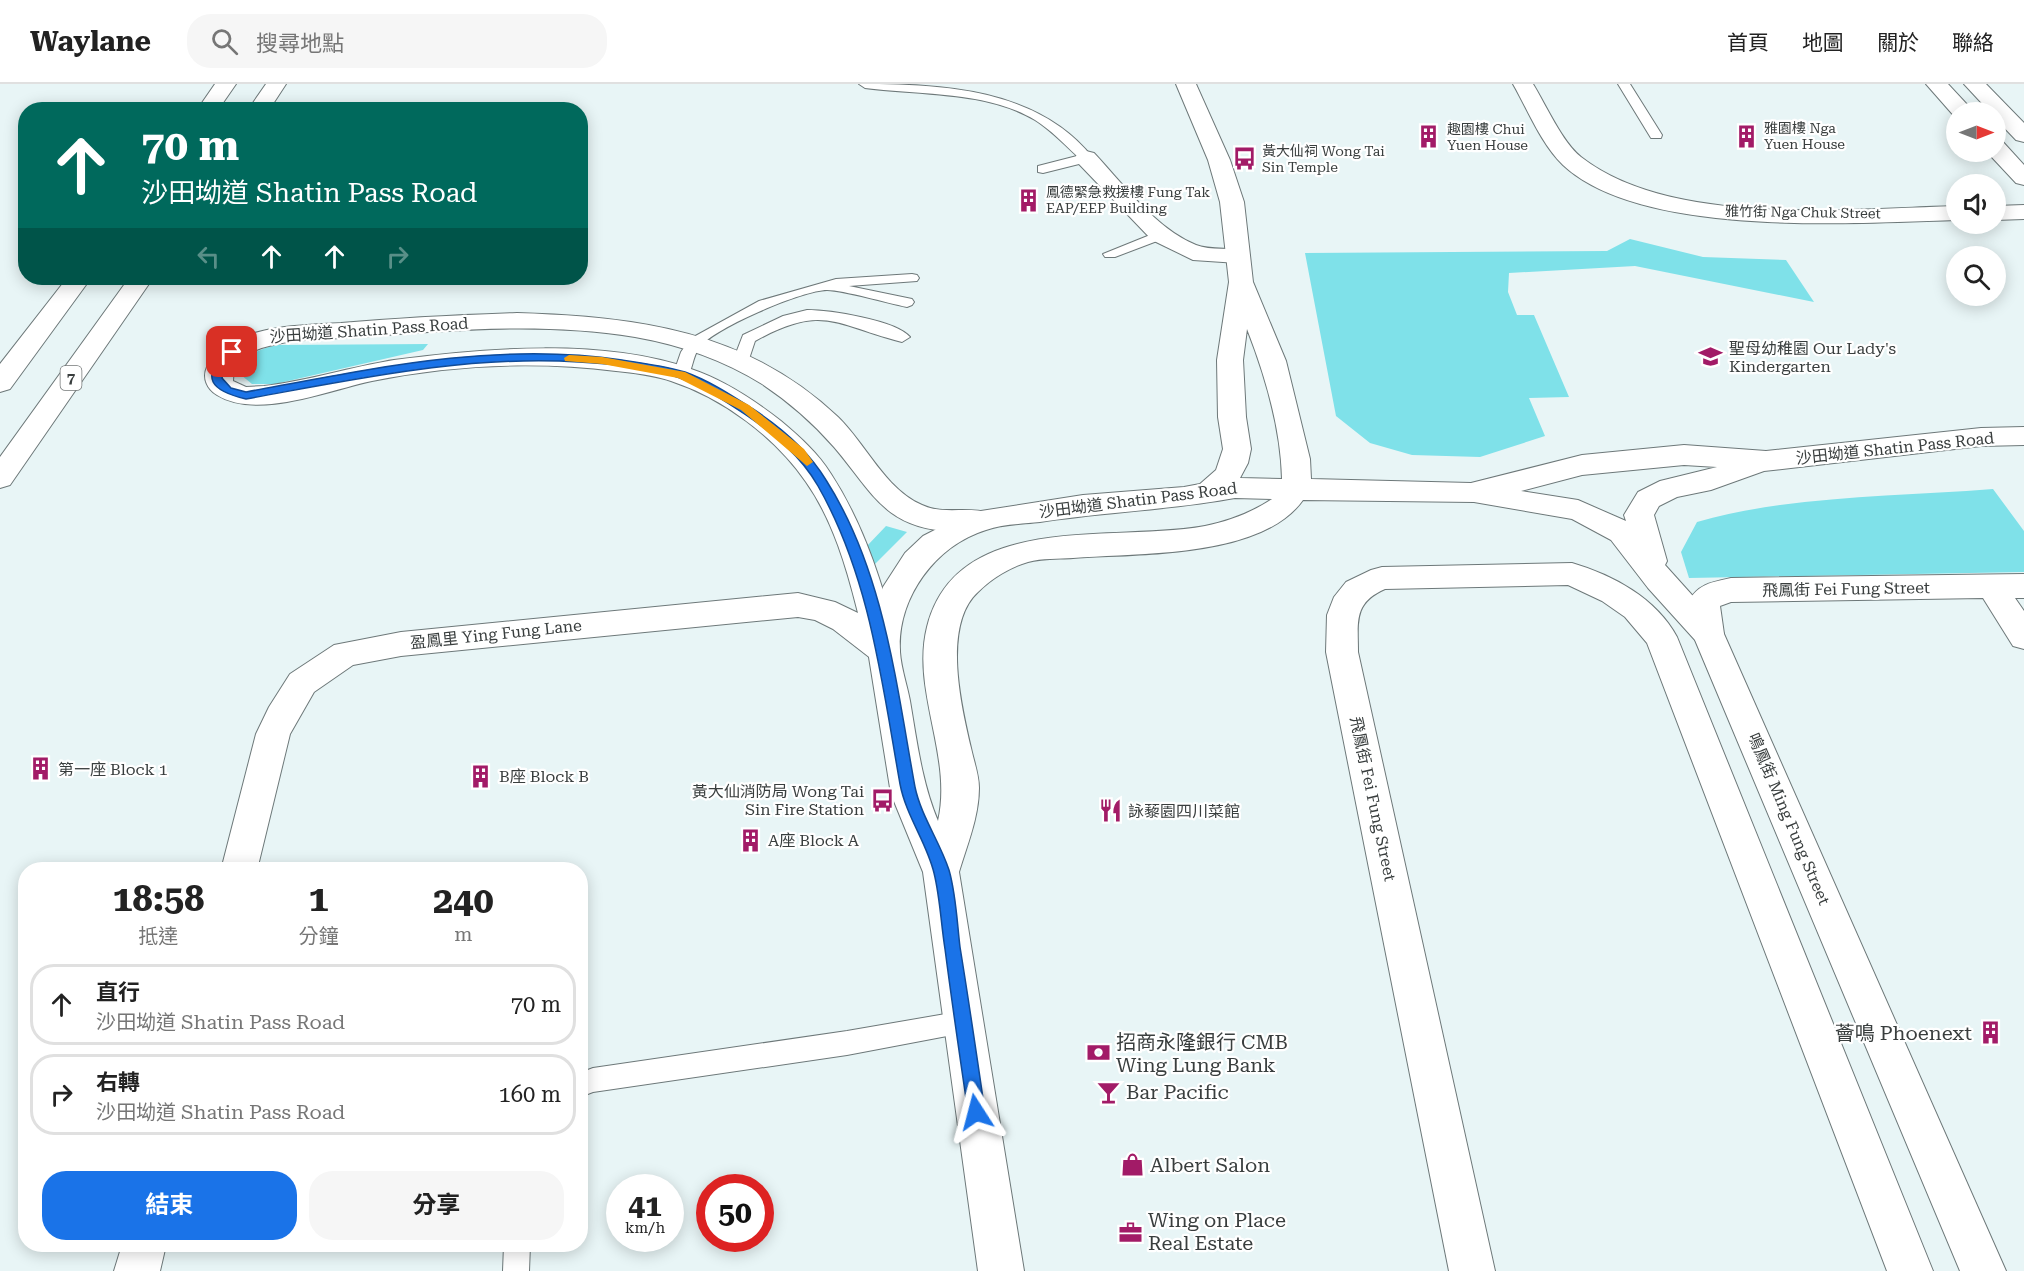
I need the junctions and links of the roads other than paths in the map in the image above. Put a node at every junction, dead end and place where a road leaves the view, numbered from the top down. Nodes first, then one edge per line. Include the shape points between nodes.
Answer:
1 (226, 84) edge
2 (276, 84) edge
3 (866, 84) edge
4 (1186, 84) edge
5 (1523, 84) edge
6 (1624, 84) edge
7 (1936, 84) edge
8 (1974, 84) edge
9 (213, 102) edge
10 (264, 102) edge
11 (1953, 102) edge
12 (1656, 135) dead end
13 (2024, 135) edge
14 (1086, 158) junction
15 (2006, 159) edge
16 (1043, 169) dead end
17 (2024, 178) edge
18 (1946, 213) edge
19 (1160, 235) junction
20 (1110, 254) dead end
21 (1239, 269) junction
22 (912, 278) dead end
23 (75, 285) edge
24 (136, 285) edge
25 (828, 286) junction
26 (907, 302) dead end
27 (902, 337) dead end
28 (693, 344) junction
29 (741, 361) junction
30 (681, 375) junction
31 (0, 383) edge
32 (2024, 436) edge
33 (1766, 461) junction
34 (0, 478) edge
35 (1297, 487) junction
36 (1209, 492) junction
37 (1471, 493) junction
38 (979, 520) junction
39 (1659, 579) junction
40 (1991, 586) junction
41 (2024, 586) edge
42 (1708, 634) junction
43 (2024, 637) edge
44 (884, 651) junction
45 (241, 862) edge
46 (941, 872) junction
47 (963, 1022) junction
48 (588, 1082) edge
49 (142, 1252) edge
50 (517, 1252) edge
51 (138, 1271) edge
52 (516, 1271) edge
53 (1001, 1271) edge
54 (1472, 1271) edge
55 (1911, 1271) edge
56 (1983, 1271) edge

1 - 9 main road
2 - 10 main road
3 - 14 lane via 1012,106 1047,123
4 - 21 main road via 1232,202
5 - 18 main road, 雅竹街 Nga Chuk Street via 1571,160 1614,185 1663,203 1781,215
6 - 12 lane
7 - 11 main road
8 - 13 main road
14 - 16 lane
14 - 19 main road
15 - 17 main road
19 - 20 lane
19 - 21 main road via 1193,253
21 - 35 main road via 1273,361 1296,459
21 - 36 main road via 1230,360 1237,449 1227,477
22 - 25 lane via 872,278
23 - 31 main road
24 - 34 main road, 7
25 - 26 lane
25 - 28 lane via 768,301
27 - 29 lane via 857,319 796,315 748,338
28 - 29 main road, 沙田坳道 Shatin Pass Road
28 - 30 lane
28 - 30 main road, 沙田坳道 Shatin Pass Road via 651,333 554,322 471,322 296,334 270,336 241,347 222,361 217,379 220,386 235,394 257,396 388,369 473,358 537,356 602,360
29 - 38 main road, 沙田坳道 Shatin Pass Road via 821,417 857,455 878,488 898,506 934,519
30 - 44 main road, 沙田坳道 Shatin Pass Road via 719,392 766,423 800,452 841,518 868,591
32 - 33 main road, 沙田坳道 Shatin Pass Road via 1981,437
33 - 37 main road, 沙田坳道 Shatin Pass Road via 1684,455 1582,465
33 - 39 main road, 沙田坳道 Shatin Pass Road via 1701,483 1670,488 1648,499 1639,515
35 - 36 main road, 沙田坳道 Shatin Pass Road
35 - 37 main road, 沙田坳道 Shatin Pass Road
35 - 46 main road via 1284,505 1268,516 1223,532 1204,537 1025,551 999,560 970,579 951,601 940,632 940,667 961,790
36 - 38 main road, 沙田坳道 Shatin Pass Road
37 - 39 main road, 鳴鳳街 Ming Fung Street via 1578,510 1622,532
38 - 44 main road, 沙田坳道 Shatin Pass Road via 943,538 916,561 899,588 887,623
39 - 42 main road, 鳴鳳街 Ming Fung Street
40 - 41 main road, 飛鳳街 Fei Fung Street
40 - 42 main road, 飛鳳街 Fei Fung Street via 1714,593 1704,602
40 - 43 main road
42 - 56 main road, 鳴鳳街 Ming Fung Street
44 - 45 main road, 盈鳳里 Ying Fung Lane via 856,627 830,612 798,605 401,644 345,654 302,683 286,707 273,734
44 - 46 main road via 909,794
46 - 47 main road
47 - 48 lane
47 - 53 main road
49 - 51 main road
50 - 52 lane
54 - 55 main road, 飛鳳街 Fei Fung Street via 1342,652 1343,606 1361,585 1382,578 1572,574 1613,593 1636,609 1661,637

